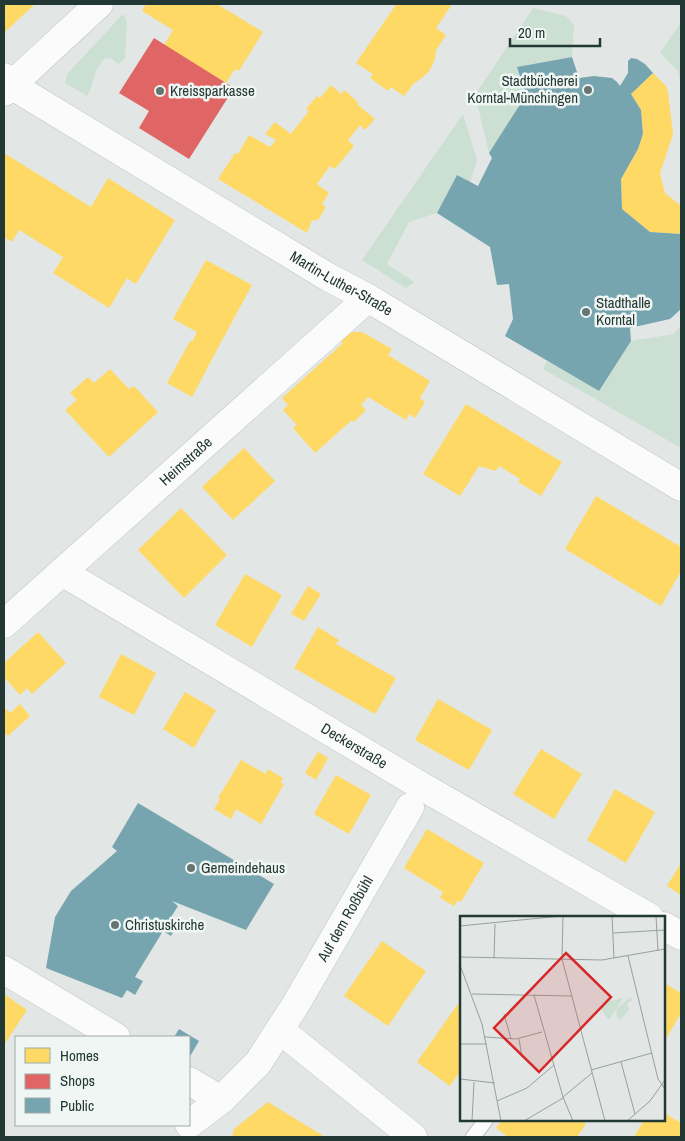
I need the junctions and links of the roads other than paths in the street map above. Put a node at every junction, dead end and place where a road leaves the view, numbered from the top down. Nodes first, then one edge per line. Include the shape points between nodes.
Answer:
1 (99, 4) edge
2 (6, 85) edge
3 (368, 298) junction
4 (681, 487) edge
5 (62, 572) junction
6 (4, 624) edge
7 (410, 807) dead end
8 (647, 916) edge
9 (665, 927) edge
10 (681, 936) edge
11 (4, 970) edge
12 (280, 1030) junction
13 (114, 1036) edge
14 (190, 1082) edge
15 (221, 1100) junction
16 (485, 1121) edge
17 (190, 1123) edge
18 (185, 1126) edge
19 (171, 1137) edge
20 (413, 1137) edge
21 (473, 1137) edge

1 - 2 street
2 - 3 street, Martin-Luther-Straße
3 - 4 street, Martin-Luther-Straße
3 - 5 street, Heimstraße
5 - 6 street, Heimstraße
5 - 8 street, Deckerstraße
7 - 12 street, Auf dem Roßbühl
9 - 10 street
11 - 13 street
12 - 15 street, Auf dem Roßbühl via 258,1063
12 - 20 street
14 - 15 street
15 - 17 street, Auf dem Roßbühl
16 - 21 lane
18 - 19 street, Auf dem Roßbühl

